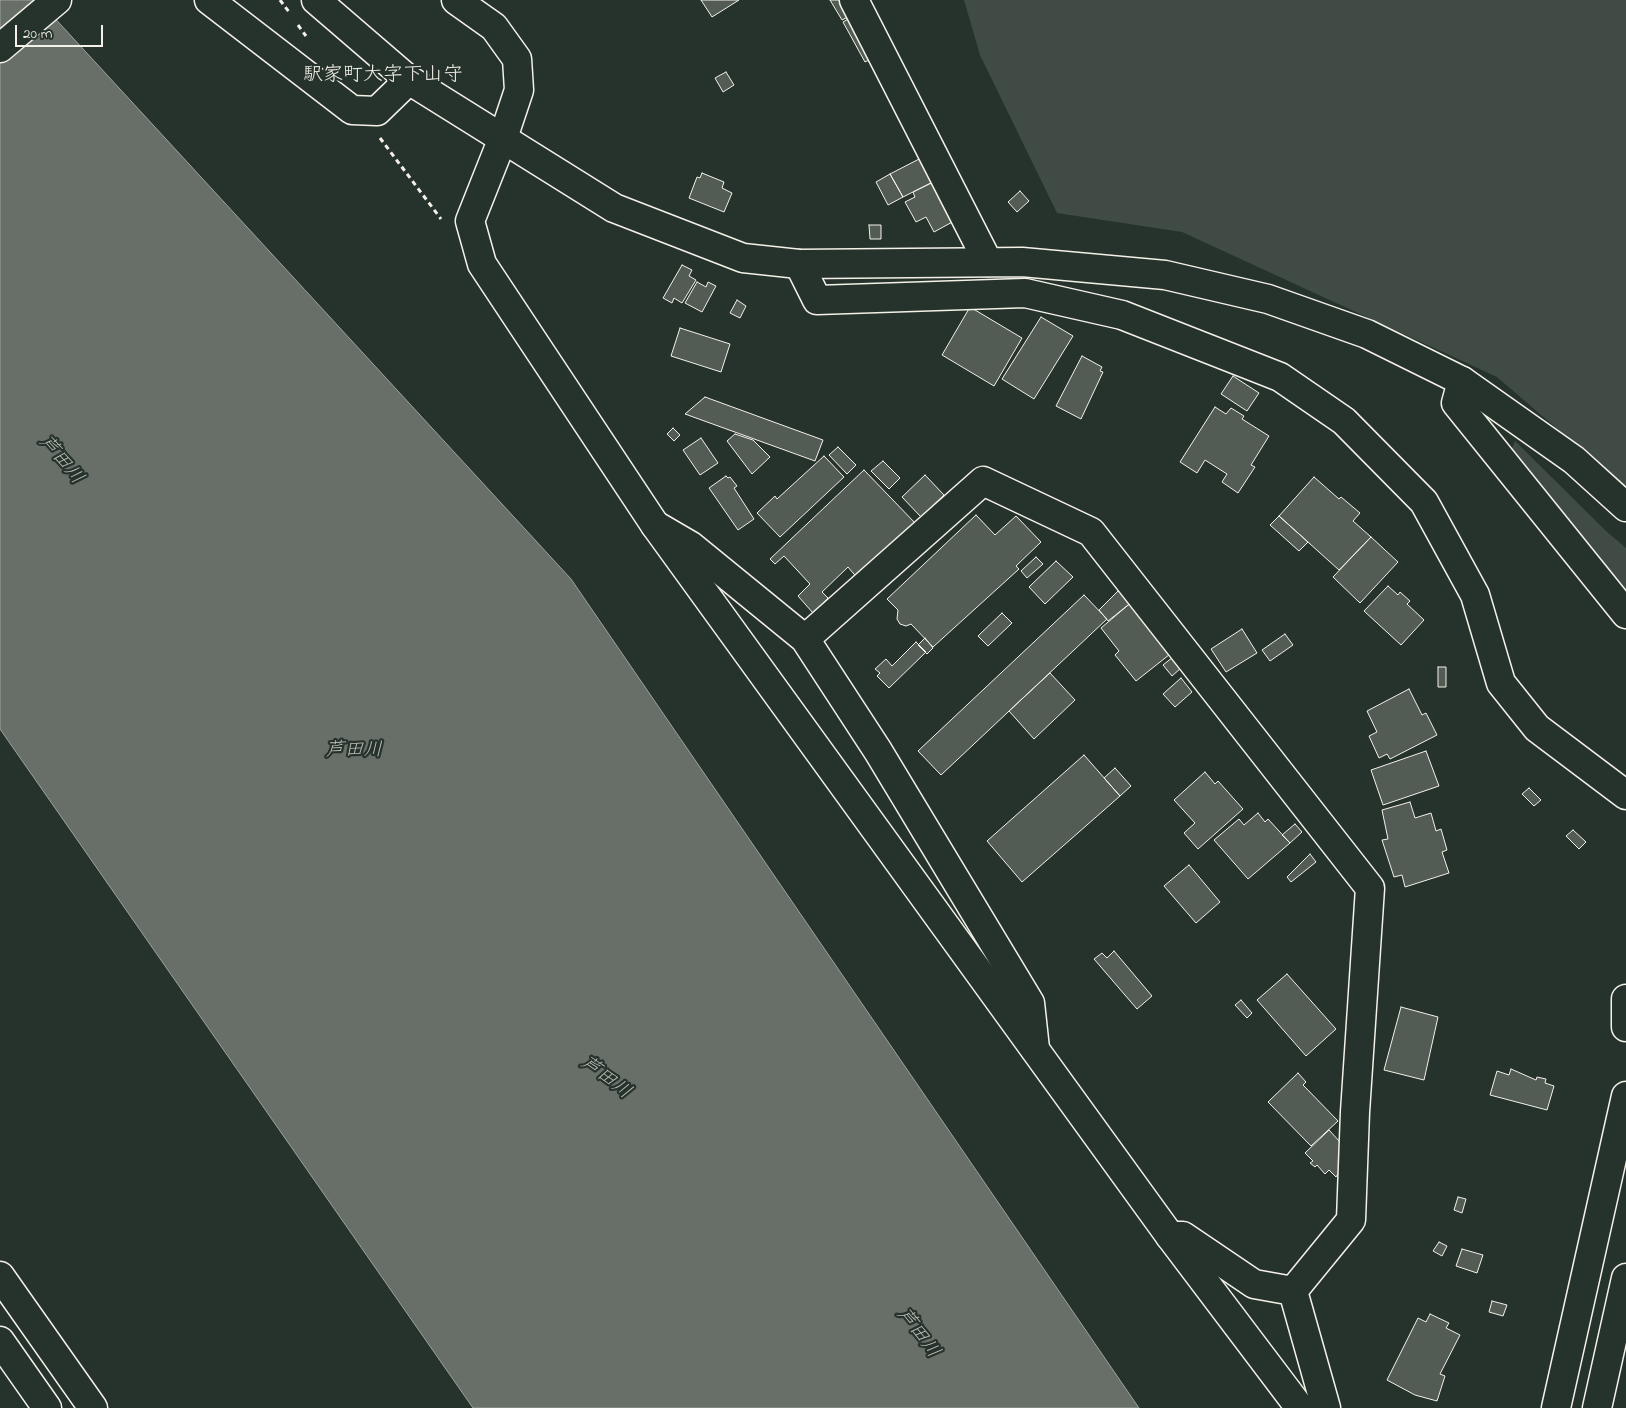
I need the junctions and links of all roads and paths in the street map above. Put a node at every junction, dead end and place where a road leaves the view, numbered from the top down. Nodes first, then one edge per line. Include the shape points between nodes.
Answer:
1 (57, 0) edge
2 (209, 0) edge
3 (316, 0) edge
4 (456, 0) edge
5 (854, 0) edge
6 (0, 48) edge
7 (408, 80) junction
8 (503, 138) junction
9 (988, 262) junction
10 (799, 264) junction
11 (1462, 381) junction
12 (1626, 507) edge
13 (655, 525) junction
14 (1626, 614) edge
15 (805, 640) junction
16 (1626, 795) edge
17 (1626, 999) edge
18 (1626, 1027) edge
19 (1035, 1049) junction
20 (1626, 1096) edge
21 (1170, 1236) junction
22 (0, 1276) edge
23 (1626, 1278) edge
24 (1293, 1291) junction
25 (0, 1341) edge
26 (47, 1408) edge
27 (93, 1408) edge
28 (1300, 1408) edge
29 (1326, 1408) edge
30 (1556, 1408) edge
31 (1597, 1408) edge

1 - 6 street
2 - 7 street via 352,110 377,111
3 - 7 street
4 - 8 street via 494,27 517,59 520,90
5 - 9 street
7 - 8 street
8 - 10 street via 614,208 743,258
8 - 13 street via 470,221 482,264
9 - 10 street
9 - 11 street via 1165,275 1268,299 1367,334
10 - 16 street via 818,300 1025,293 1122,315 1280,377 1344,421 1424,502 1475,595 1501,683 1537,728
11 - 12 street via 1574,460
11 - 14 street via 1456,404
13 - 15 street via 691,546
13 - 19 street
15 - 19 street via 878,751 1030,1003
15 - 24 street via 983,480 1091,532 1370,888 1351,1220
17 - 18 street
19 - 21 street
20 - 30 street
21 - 24 street via 1183,1236 1254,1284
21 - 28 street
22 - 27 street
23 - 31 street
24 - 29 street
25 - 26 street

